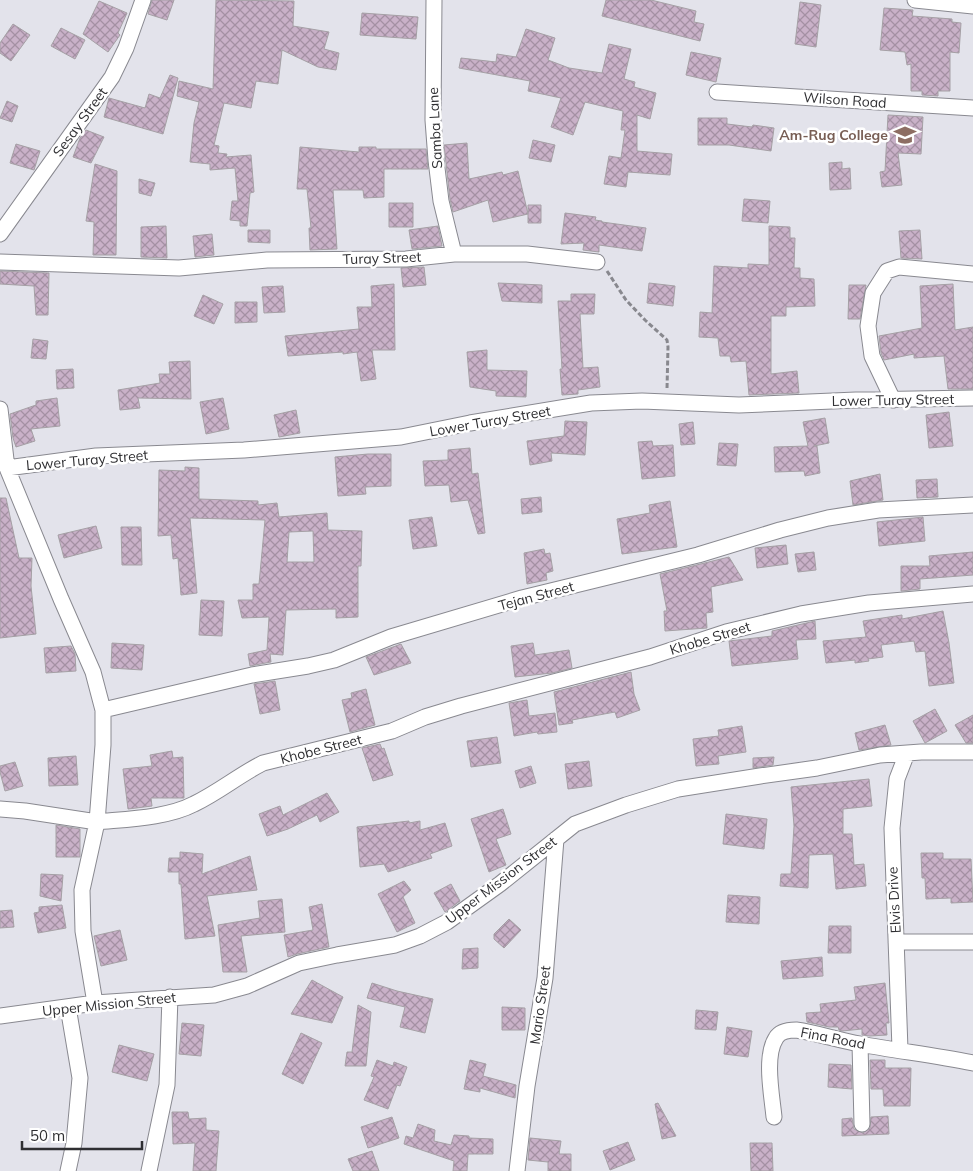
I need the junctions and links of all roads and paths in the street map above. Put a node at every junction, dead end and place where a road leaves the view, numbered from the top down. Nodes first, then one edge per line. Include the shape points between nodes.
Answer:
1 (143, 0) edge
2 (434, 0) edge
3 (915, 0) edge
4 (973, 6) edge
5 (717, 92) dead end
6 (973, 108) edge
7 (0, 234) edge
8 (454, 254) junction
9 (0, 262) edge
10 (597, 262) joint
11 (973, 274) edge
12 (973, 398) edge
13 (894, 400) junction
14 (666, 402) junction
15 (0, 409) edge
16 (7, 468) junction
17 (973, 505) edge
18 (973, 594) edge
19 (103, 710) junction
20 (973, 752) edge
21 (907, 753) junction
22 (0, 809) edge
23 (97, 822) junction
24 (556, 839) junction
25 (896, 942) junction
26 (973, 942) edge
27 (170, 997) junction
28 (95, 1003) junction
29 (68, 1008) junction
30 (0, 1016) edge
31 (860, 1044) junction
32 (900, 1050) junction
33 (973, 1063) edge
34 (774, 1117) dead end
35 (862, 1124) dead end
36 (68, 1171) edge
37 (149, 1171) edge
38 (517, 1171) edge

1 - 7 street, Sesay Street via 112,78
2 - 8 street, Samba Lane via 434,140 441,201
3 - 4 street
5 - 6 street, Wilson Road
8 - 9 street, Turay Street via 406,259 266,260 179,268
8 - 10 street, Turay Street via 527,254
10 - 14 path via 605,267 626,300 667,340
11 - 13 street via 899,267 887,271 873,293 868,326 872,356
12 - 13 street, Lower Turay Street
13 - 14 street, Lower Turay Street via 739,404
14 - 16 street, Lower Turay Street via 591,404 401,437 244,450 96,456
15 - 16 street
16 - 19 street via 93,672
17 - 19 street, Tejan Street via 878,510 828,518 698,555 522,598 391,637 334,660 252,675
18 - 23 street, Khobe Street via 869,603 801,614 726,632 650,657 461,706 392,731 263,763 193,805 143,818
19 - 23 street
20 - 21 street, Upper Mission Street
21 - 24 street, Upper Mission Street via 678,789 576,824
21 - 25 street, Elvis Drive via 897,779 892,828
22 - 23 street, Khobe Street
23 - 28 street via 82,890 83,931
24 - 27 street, Upper Mission Street via 448,922 420,936 395,945 299,963 247,986 214,995
24 - 38 street, Mario Street via 545,978
25 - 26 street
25 - 32 street, Elvis Drive
27 - 28 street, Upper Mission Street
27 - 37 street via 167,1085
28 - 29 street, Upper Mission Street
29 - 30 street, Upper Mission Street
29 - 36 street via 80,1078
31 - 32 street, Fina Road
31 - 34 street, Fina Road via 795,1030 783,1031 771,1048
31 - 35 street
32 - 33 street, Fina Road

